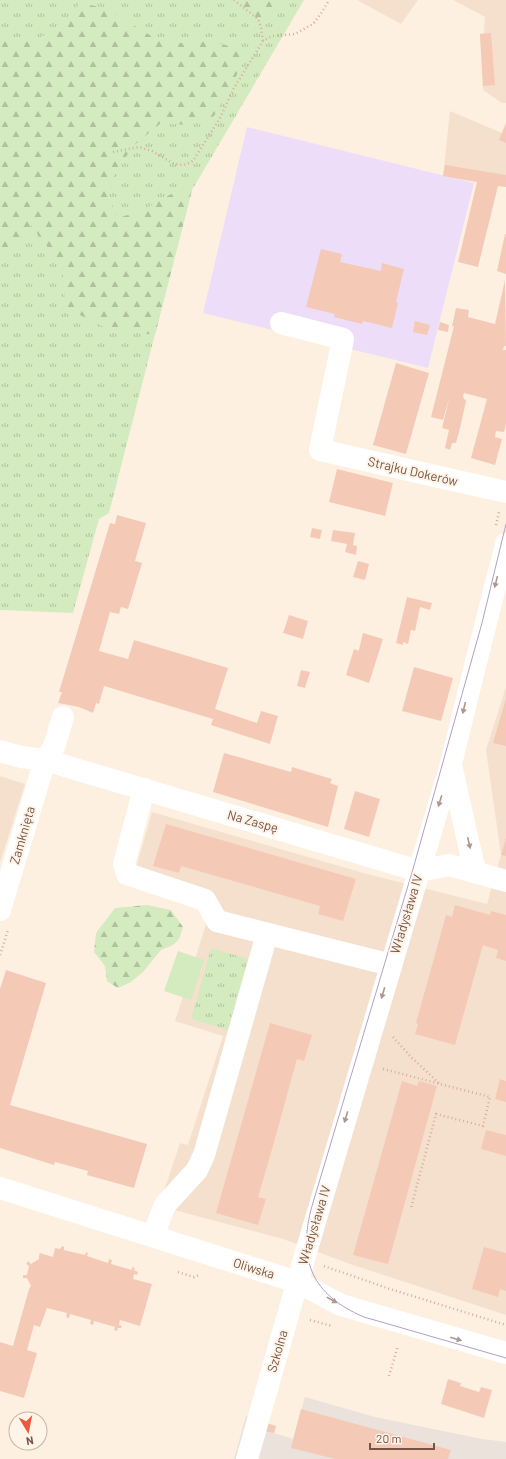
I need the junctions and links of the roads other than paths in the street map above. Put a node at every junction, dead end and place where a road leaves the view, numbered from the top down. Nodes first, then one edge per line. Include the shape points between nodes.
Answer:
1 (281, 323) dead end
2 (506, 492) edge
3 (506, 544) edge
4 (63, 717) dead end
5 (0, 751) edge
6 (45, 760) junction
7 (451, 764) junction
8 (144, 789) junction
9 (420, 871) junction
10 (475, 872) junction
11 (506, 881) edge
12 (0, 910) edge
13 (266, 934) junction
14 (391, 965) junction
15 (0, 1188) edge
16 (153, 1236) junction
17 (297, 1282) junction
18 (506, 1353) edge
19 (247, 1459) edge

1 - 2 street, Strajku Dokerów via 343,339 320,450
3 -> 7 street, Władysława IV
4 - 6 street, Zamknięta via 54,747
5 - 6 street, Na Zaspę
6 - 8 street, Na Zaspę
6 - 12 street, Zamknięta
7 -> 9 street, Władysława IV
7 -> 10 street
8 - 9 street, Na Zaspę
8 - 13 street via 124,864 127,874 205,900 217,921
9 - 10 street, Na Zaspę via 449,865
9 - 14 street, Władysława IV
10 - 11 street, Na Zaspę
13 - 14 street
13 - 16 street via 204,1155 197,1170 165,1205
14 -> 17 street, Władysława IV
15 - 16 street, Oliwska
16 - 17 street, Oliwska
17 -> 18 street, Oliwska via 341,1305
17 - 19 street, Szkolna

